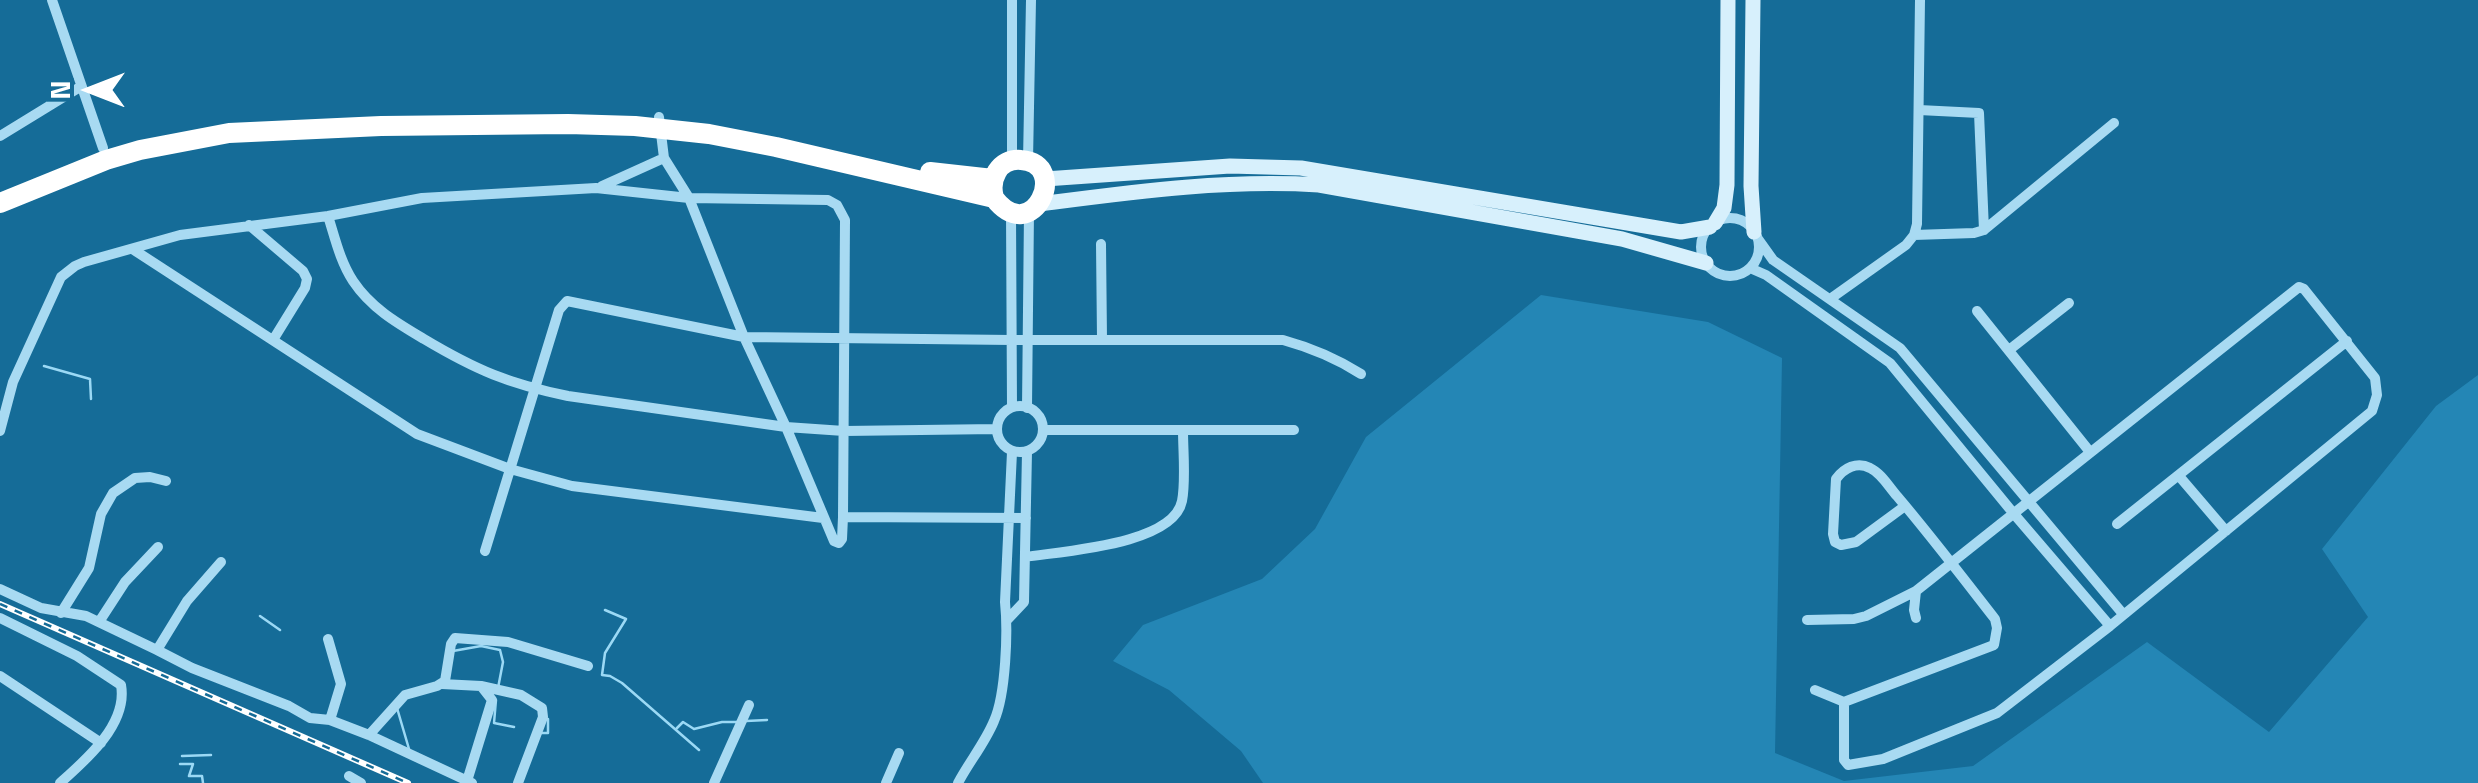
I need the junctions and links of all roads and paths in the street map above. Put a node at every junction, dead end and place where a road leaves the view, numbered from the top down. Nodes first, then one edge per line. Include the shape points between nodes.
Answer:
1 (52, 0) edge
2 (1012, 0) edge
3 (1031, 0) edge
4 (1728, 0) edge
5 (1752, 0) edge
6 (1920, 0) edge
7 (80, 87) junction
8 (1918, 110) junction
9 (326, 122) junction
10 (2114, 122) dead end
11 (660, 123) junction
12 (0, 136) edge
13 (103, 148) junction
14 (664, 158) junction
15 (1020, 161) junction
16 (1045, 179) junction
17 (596, 188) junction
18 (994, 188) junction
19 (0, 191) edge
20 (689, 198) junction
21 (0, 203) edge
22 (1027, 209) junction
23 (328, 216) junction
24 (249, 225) junction
25 (1712, 225) junction
26 (1984, 230) junction
27 (1756, 235) junction
28 (1914, 235) junction
29 (1101, 244) dead end
30 (134, 250) junction
31 (1706, 263) junction
32 (1750, 268) junction
33 (1830, 299) junction
34 (2070, 302) dead end
35 (1978, 311) dead end
36 (744, 337) junction
37 (843, 337) junction
38 (1102, 339) junction
39 (274, 340) junction
40 (1012, 340) junction
41 (1028, 340) junction
42 (2348, 341) junction
43 (1900, 348) junction
44 (2009, 350) junction
45 (1890, 362) junction
46 (1361, 374) dead end
47 (536, 390) junction
48 (1012, 407) junction
49 (1027, 408) junction
50 (786, 427) junction
51 (997, 429) junction
52 (1043, 430) junction
53 (1183, 430) junction
54 (1294, 430) dead end
55 (0, 431) edge
56 (844, 431) junction
57 (1012, 452) junction
58 (1027, 452) junction
59 (2090, 452) junction
60 (510, 469) junction
61 (2179, 476) junction
62 (166, 481) dead end
63 (2028, 502) junction
64 (1905, 506) junction
65 (2014, 514) junction
66 (843, 517) junction
67 (823, 518) junction
68 (1010, 518) junction
69 (1026, 518) junction
70 (2117, 524) dead end
71 (2226, 532) junction
72 (158, 548) dead end
73 (485, 552) dead end
74 (1025, 556) junction
75 (221, 562) dead end
76 (1951, 562) junction
77 (0, 589) edge
78 (1916, 591) junction
79 (61, 613) junction
80 (2123, 614) junction
81 (0, 618) edge
82 (1916, 618) dead end
83 (1007, 620) junction
84 (1807, 620) dead end
85 (100, 622) junction
86 (2110, 626) junction
87 (328, 638) dead end
88 (157, 650) junction
89 (588, 666) dead end
90 (0, 676) edge
91 (442, 684) junction
92 (481, 686) junction
93 (1815, 690) dead end
94 (1844, 702) junction
95 (748, 705) dead end
96 (330, 720) junction
97 (369, 735) junction
98 (101, 743) junction
99 (898, 753) dead end
100 (349, 776) dead end
101 (469, 782) edge
102 (60, 783) edge
103 (361, 783) edge
104 (518, 783) edge
105 (714, 783) edge
106 (886, 783) edge
107 (958, 783) edge

1 - 7 street
2 - 15 street
3 - 15 street
4 - 25 street via 1727,185 1724,208
5 - 27 street
6 - 8 street
7 - 12 street
7 - 13 street
8 - 26 street via 1979,113
8 - 28 street
9 - 11 highway
9 - 13 highway via 265,118
9 - 21 highway via 140,150
10 - 26 street
11 - 14 street
11 - 18 highway
13 - 19 highway
14 - 17 street
14 - 20 street
15 - 16 highway via 1039,168
15 - 18 highway via 997,170
16 - 22 highway via 1046,188
16 - 25 street via 1230,166 1302,168 1682,232
17 - 20 street
17 - 23 street via 422,198
18 - 22 highway via 1002,207
20 - 36 street
20 - 37 street via 837,205 845,220
22 - 31 street via 1222,184 1319,185 1622,239
22 - 40 street
22 - 41 street
23 - 24 street
23 - 47 street via 344,267 386,317 469,366
24 - 30 street
24 - 39 street via 307,279
25 - 27 street via 1741,220
25 - 31 street via 1702,244
26 - 28 street
27 - 32 street via 1758,255
27 - 33 street via 1774,260
28 - 33 street
29 - 38 street
30 - 39 street
30 - 55 street via 84,262 61,277 13,382
31 - 32 street via 1727,276
32 - 45 street
33 - 43 street
34 - 44 street
35 - 44 street
36 - 37 street
36 - 47 street via 566,301
36 - 50 street
37 - 40 street
37 - 56 street
38 - 41 street
38 - 46 street via 1283,340 1314,348
39 - 60 street via 416,434
40 - 41 street
40 - 48 street
41 - 49 street
42 - 59 street via 2299,287
42 - 61 street
42 - 71 street via 2375,378 2372,411
43 - 45 street
43 - 63 street
44 - 59 street
45 - 65 street
47 - 50 street
47 - 60 street
48 - 49 street
48 - 51 street
49 - 52 street
50 - 56 street
50 - 67 street
51 - 56 street
51 - 57 street
52 - 53 street
52 - 58 street
53 - 54 street
53 - 74 street via 1182,503 1174,517 1122,542
56 - 66 street
57 - 58 street
57 - 68 street
58 - 69 street
59 - 63 street
60 - 67 street via 600,491
60 - 73 street
61 - 70 street
61 - 71 street
62 - 79 street via 135,478 113,494 101,514 89,568
63 - 65 street
63 - 80 street
64 - 64 street via 1869,467 1851,466 1834,486 1835,542 1856,542
64 - 76 street
65 - 76 street
65 - 86 street
66 - 67 street via 839,544
66 - 68 street
68 - 69 street
68 - 83 street
69 - 74 street
71 - 80 street
72 - 85 street
74 - 83 street via 1024,602
75 - 88 street
76 - 78 street
76 - 94 street via 1995,619 1994,644
77 - 79 street
78 - 82 street
78 - 84 street via 1866,616
79 - 85 street
80 - 86 street
81 - 98 street via 118,682 121,707
83 - 107 street via 1000,706
85 - 88 street
86 - 94 street via 1997,713 1876,761 1846,763
87 - 96 street via 341,684
88 - 96 street via 310,718
89 - 91 street via 508,642 459,637 451,644
90 - 98 street
91 - 92 street
91 - 97 street via 405,694
92 - 101 street via 492,705
92 - 104 street via 521,695 542,708
93 - 94 street
95 - 105 street
96 - 97 street
97 - 101 street
98 - 102 street
99 - 106 street
100 - 103 street

